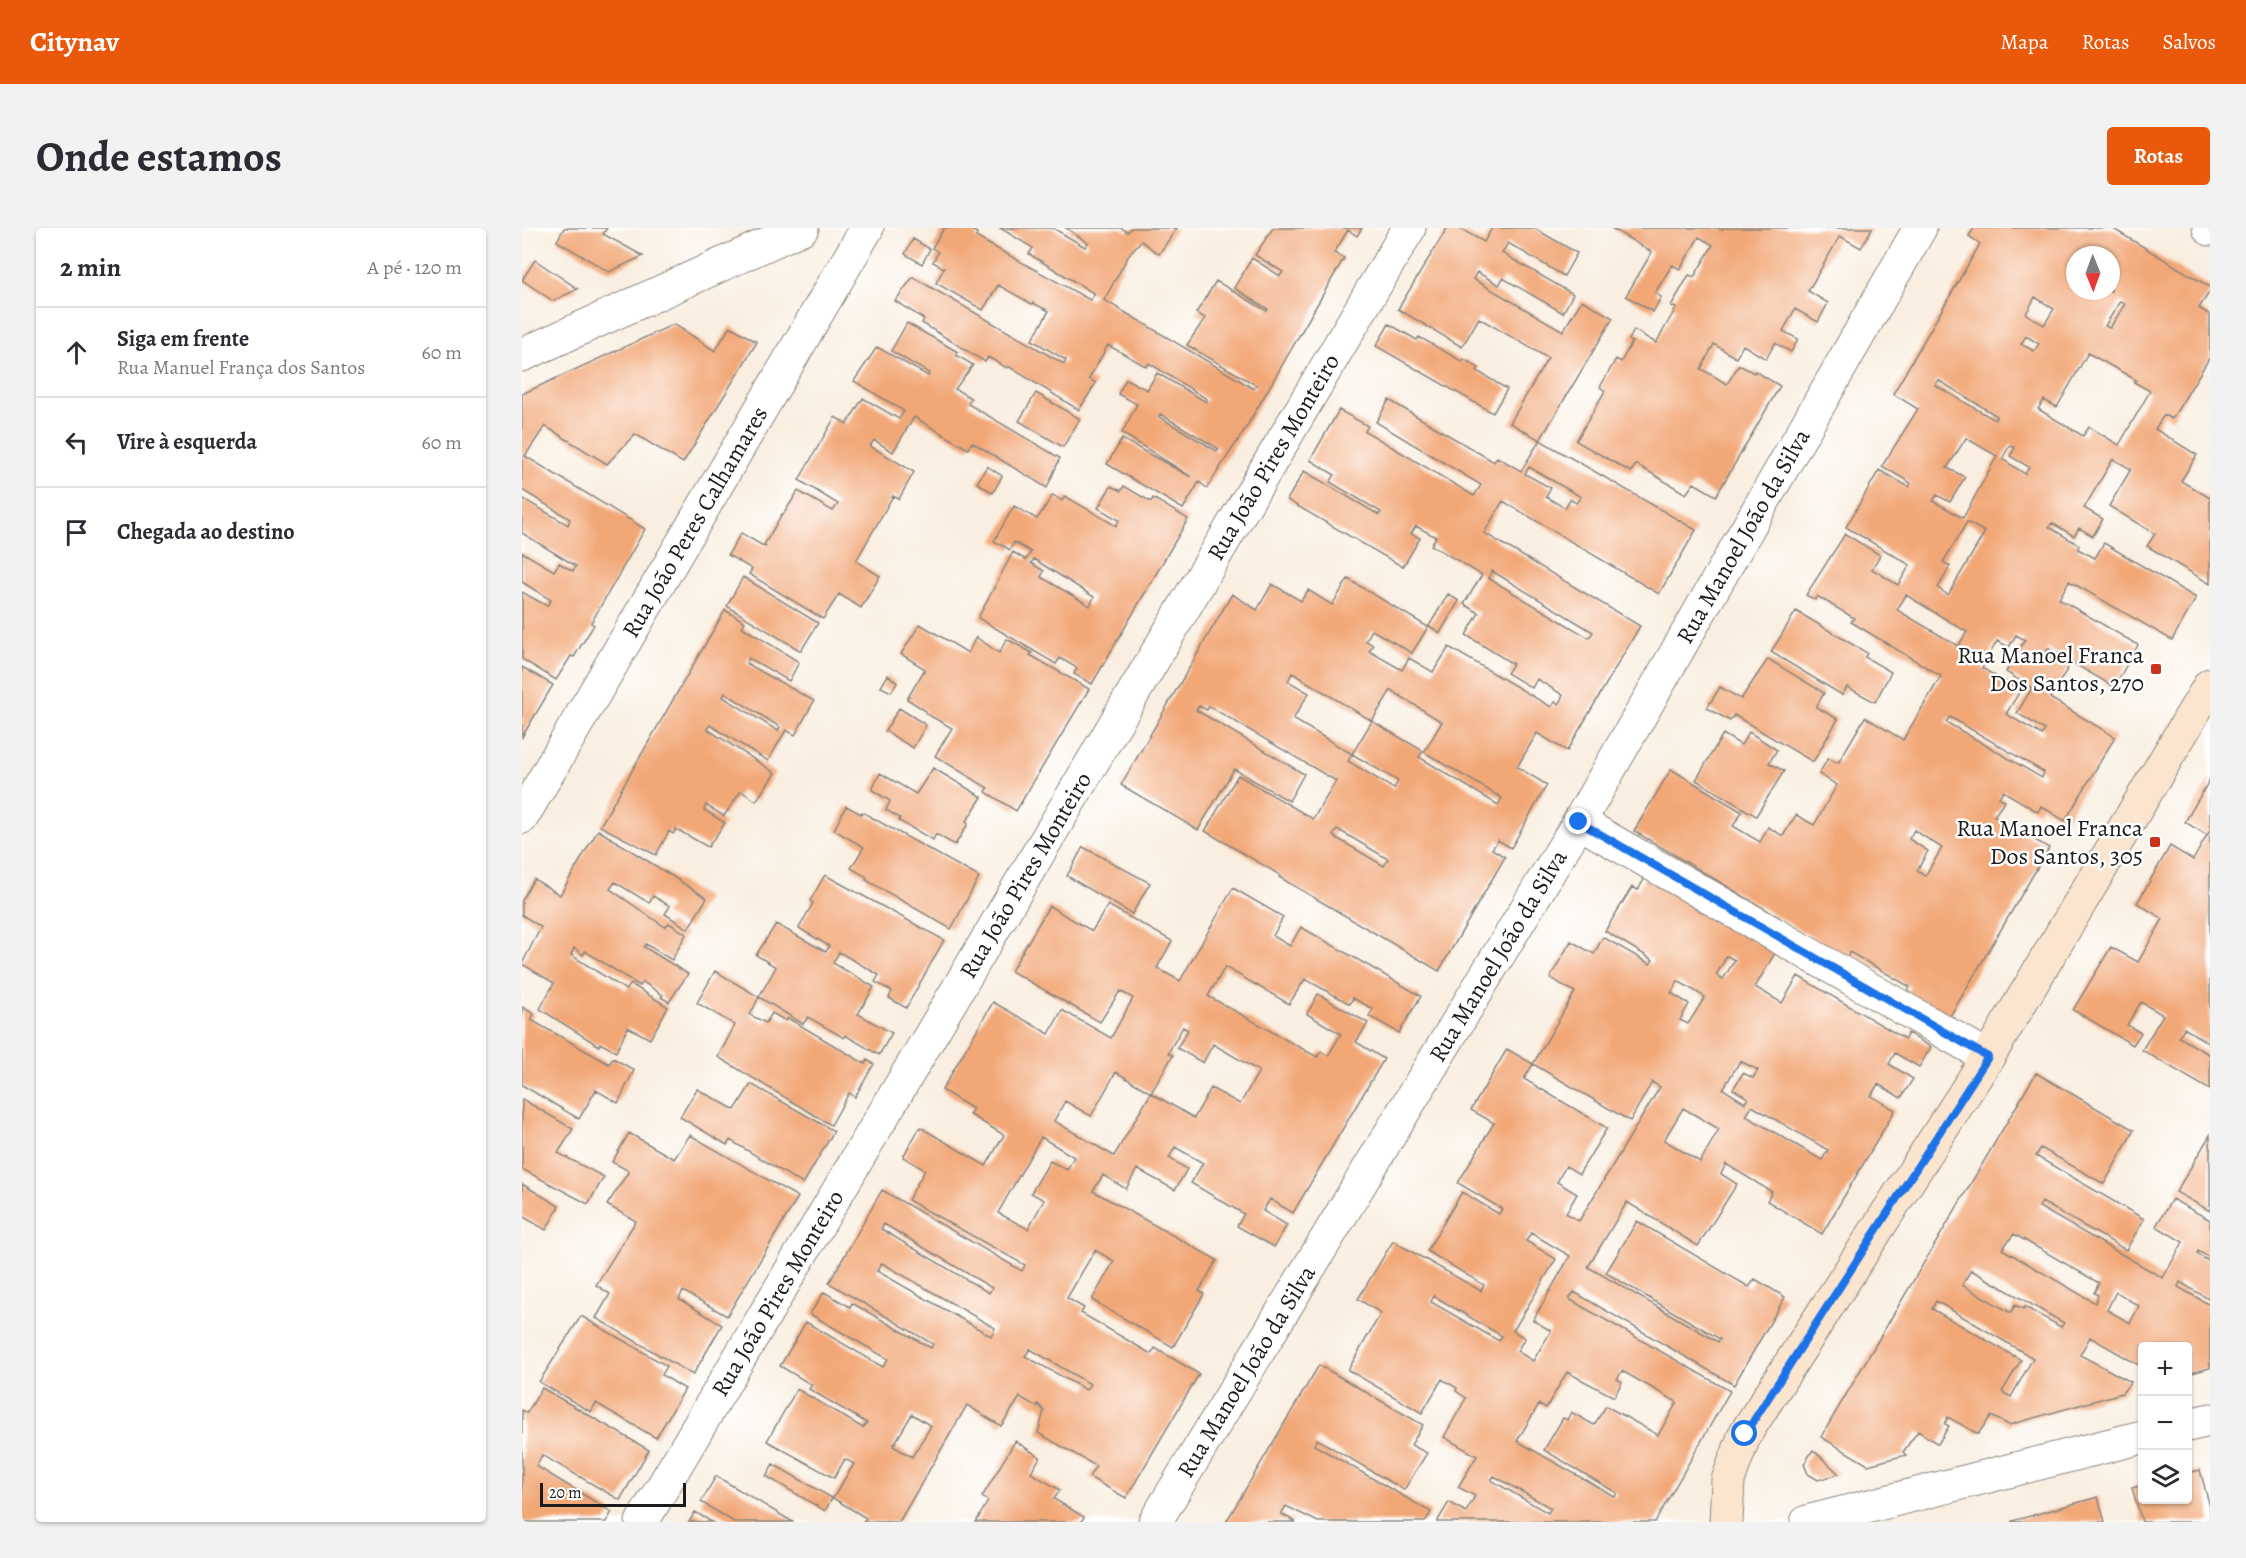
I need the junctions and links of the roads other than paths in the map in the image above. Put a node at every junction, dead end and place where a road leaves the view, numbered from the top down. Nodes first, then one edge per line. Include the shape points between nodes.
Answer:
1 (802, 228) edge
2 (867, 228) edge
3 (1408, 228) edge
4 (1920, 228) edge
5 (522, 355) edge
6 (2210, 685) edge
7 (522, 817) edge
8 (1579, 822) junction
9 (1988, 1057) junction
10 (2210, 1420) edge
11 (2192, 1424) edge
12 (2138, 1438) edge
13 (642, 1522) edge
14 (1155, 1522) edge
15 (1726, 1522) edge
16 (1807, 1522) edge

1 - 5 street
2 - 7 street, Rua João Peres Calhamares
3 - 13 street, Rua João Pires Monteiro
4 - 8 street, Rua Manoel João da Silva
6 - 9 street
8 - 9 street
8 - 14 street, Rua Manoel João da Silva
9 - 15 street via 1745,1434 1728,1480
10 - 11 street
12 - 16 street

